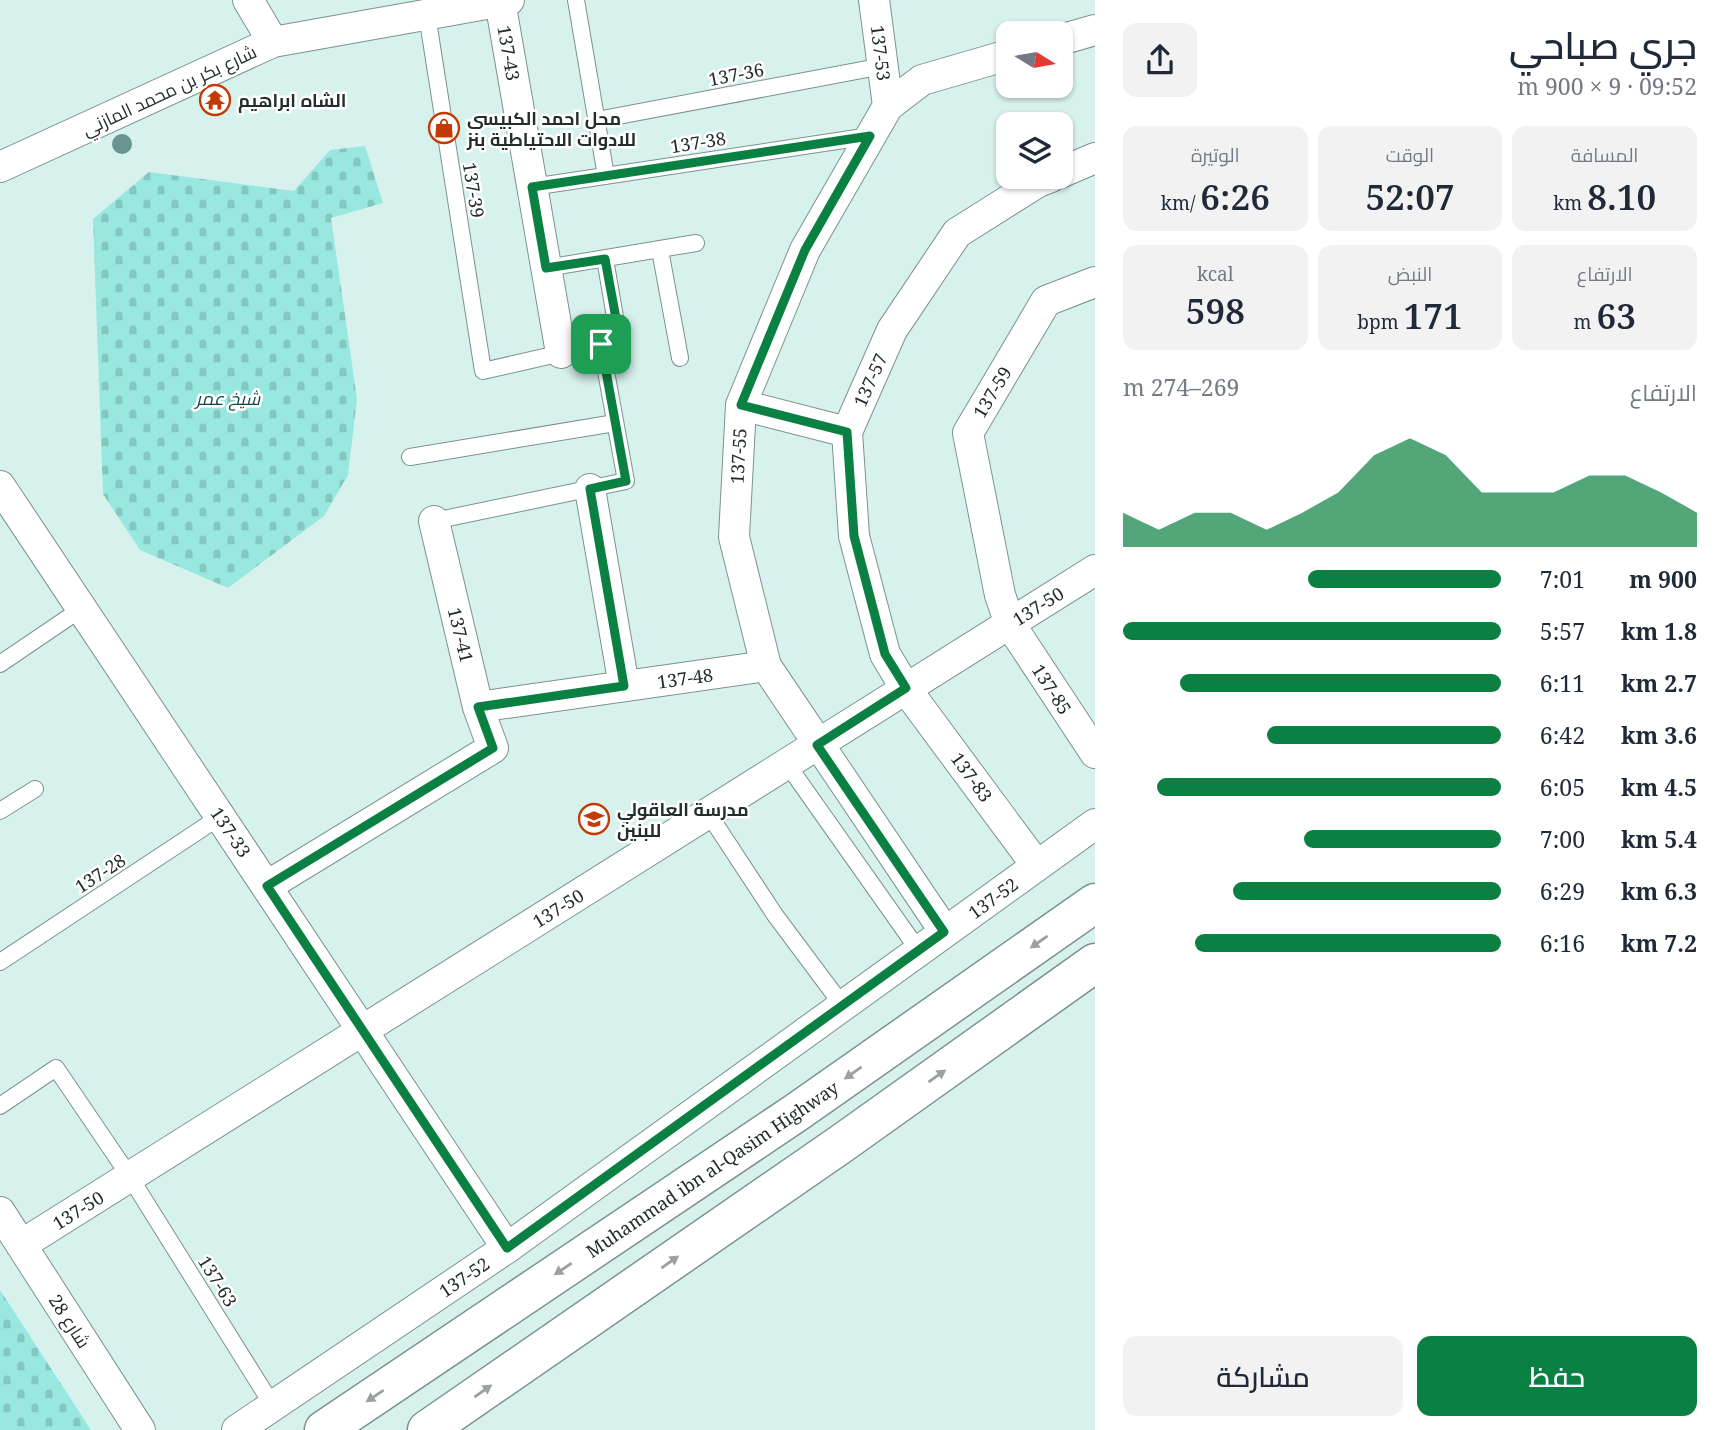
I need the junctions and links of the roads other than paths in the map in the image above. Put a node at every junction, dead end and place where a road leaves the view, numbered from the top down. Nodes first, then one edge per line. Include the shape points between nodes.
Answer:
1 (248, 0) edge
2 (576, 0) edge
3 (874, 0) edge
4 (504, 1) edge
5 (426, 15) junction
6 (1095, 30) edge
7 (1073, 36) edge
8 (273, 42) junction
9 (996, 58) edge
10 (883, 66) junction
11 (888, 106) junction
12 (597, 120) junction
13 (870, 136) junction
14 (1095, 158) edge
15 (0, 167) edge
16 (1073, 167) edge
17 (606, 176) junction
18 (532, 187) junction
19 (1027, 189) edge
20 (696, 243) dead end
21 (660, 250) junction
22 (605, 259) junction
23 (546, 268) junction
24 (1095, 282) edge
25 (601, 344) junction
26 (561, 353) junction
27 (680, 358) dead end
28 (741, 405) junction
29 (615, 423) junction
30 (847, 432) junction
31 (410, 457) dead end
32 (0, 486) edge
33 (590, 489) junction
34 (433, 521) joint
35 (1095, 570) edge
36 (81, 609) junction
37 (1010, 624) junction
38 (0, 664) edge
39 (766, 666) junction
40 (624, 686) junction
41 (906, 688) junction
42 (478, 707) junction
43 (817, 745) junction
44 (1095, 753) edge
45 (787, 764) junction
46 (35, 789) dead end
47 (0, 811) edge
48 (708, 813) junction
49 (221, 816) junction
50 (1095, 824) edge
51 (1037, 866) junction
52 (267, 886) junction
53 (1095, 903) edge
54 (944, 932) junction
55 (919, 951) junction
56 (0, 962) edge
57 (1095, 964) edge
58 (843, 1006) junction
59 (363, 1030) junction
60 (0, 1106) edge
61 (130, 1177) junction
62 (0, 1212) edge
63 (21, 1245) junction
64 (507, 1248) junction
65 (273, 1406) junction
66 (140, 1430) edge
67 (237, 1430) edge
68 (324, 1430) edge
69 (427, 1430) edge

1 - 8 street
2 - 12 lane
3 - 10 street, 137-53
4 - 5 street, شارع بكر بن محمد المازني
4 - 18 street, 137-43
5 - 8 street, شارع بكر بن محمد المازني
5 - 26 lane, 137-39 via 483,371
6 - 7 street
8 - 15 street, شارع بكر بن محمد المازني
9 - 11 street, 137-55 via 922,80
10 - 11 street, 137-53
10 - 12 lane, 137-36
11 - 13 street, 137-55
12 - 17 lane
13 - 17 lane, 137-38
13 - 28 street, 137-55 via 805,250
14 - 16 street
17 - 18 lane, 137-38
18 - 23 street, 137-43
19 - 30 street, 137-57 via 957,233 892,330
20 - 21 lane
21 - 22 lane
21 - 27 lane
22 - 23 lane
22 - 25 lane via 620,340
23 - 26 street, 137-43
24 - 37 street, 137-59 via 1046,301 968,433 1000,595
25 - 26 lane
25 - 29 lane
28 - 30 street
28 - 39 street, 137-55 via 734,537
29 - 31 lane
29 - 33 lane via 626,481
30 - 41 street, 137-57 via 854,536 885,654
32 - 36 street, 137-33
33 - 34 lane
33 - 40 street
34 - 42 street, 137-41
35 - 37 street, 137-50
36 - 38 lane
36 - 49 street, 137-33
37 - 41 street, 137-50
37 - 44 street, 137-85
39 - 40 street, 137-48
39 - 43 street, 137-55
40 - 42 street, 137-48
41 - 43 street, 137-50
41 - 51 street, 137-83
42 - 52 street, 137-41 via 493,748
43 - 45 street, 137-50
43 - 54 street, 137-55
45 - 48 street, 137-50
45 - 55 lane
46 - 47 lane
48 - 58 lane via 775,915
48 - 59 street, 137-50
49 - 52 street, 137-33
49 - 56 lane, 137-28
50 - 51 street, 137-52
51 - 54 street, 137-52
52 - 59 street, 137-33
53 -> 68 highway, Muhammad ibn al-Qasim Highway via 797,1112
54 - 55 street, 137-52
55 - 58 street, 137-52
69 -> 57 highway
58 - 64 street, 137-52
59 - 61 street, 137-50
59 - 64 street, 137-33
60 - 61 lane, 137-63 via 56,1068
61 - 63 street, 137-50
61 - 65 lane, 137-63
62 - 63 street, شارع 28
63 - 66 street, شارع 28
64 - 65 street, 137-52
65 - 67 street, 137-52

